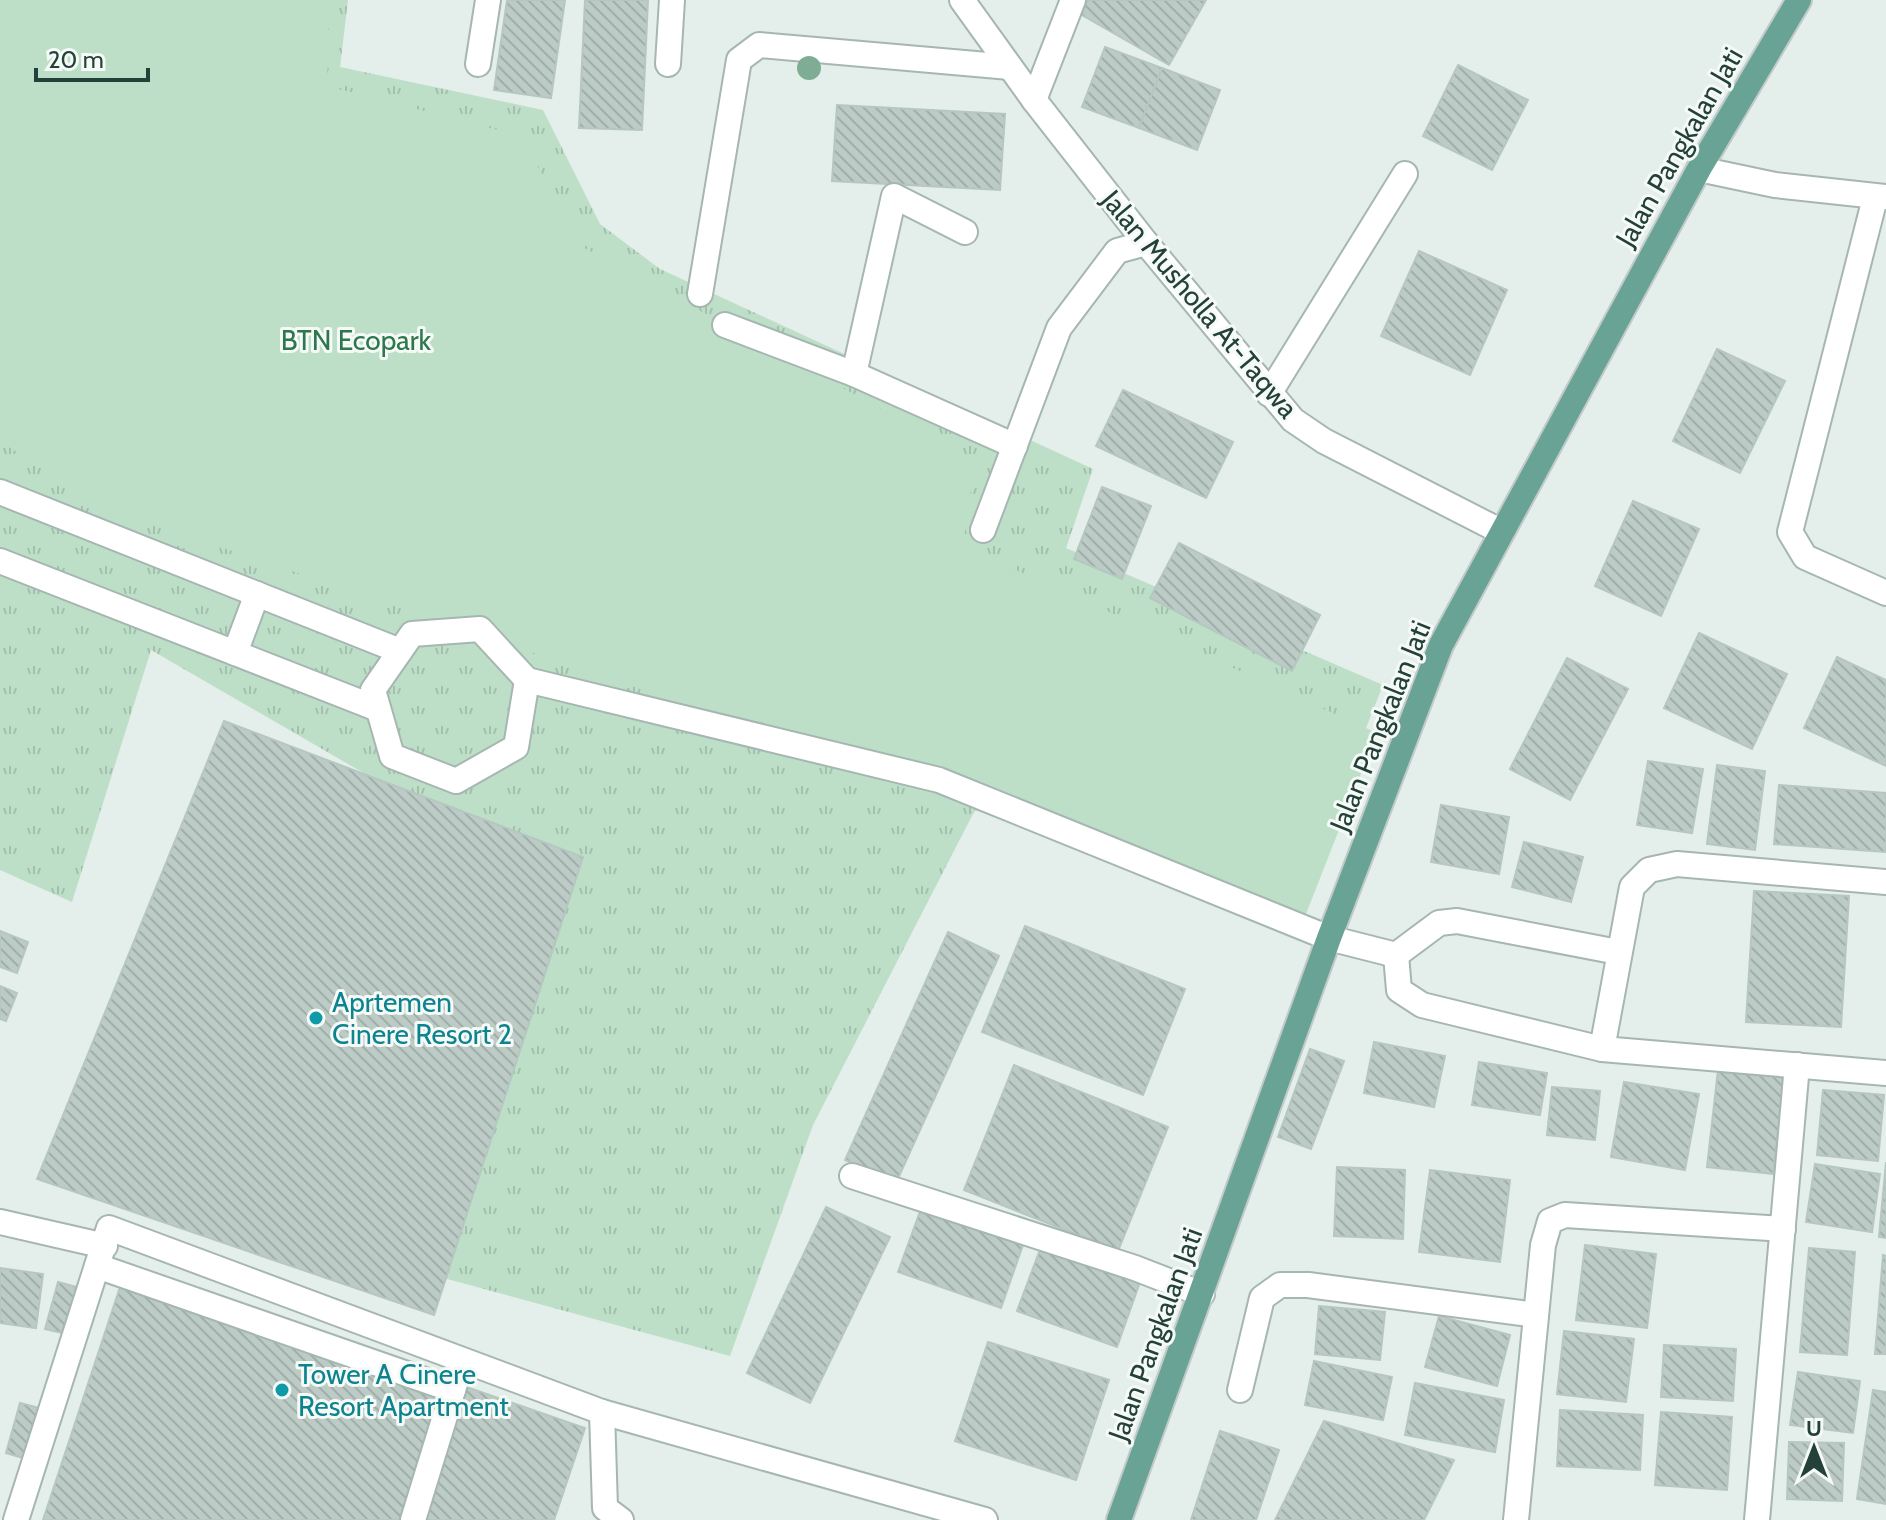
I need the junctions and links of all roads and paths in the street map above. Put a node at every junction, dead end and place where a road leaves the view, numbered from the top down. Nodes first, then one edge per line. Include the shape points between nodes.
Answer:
1 (488, 0) edge
2 (672, 0) edge
3 (962, 0) edge
4 (1073, 0) edge
5 (1799, 0) edge
6 (478, 64) dead end
7 (668, 64) dead end
8 (1010, 67) junction
9 (1034, 100) junction
10 (1699, 169) junction
11 (1405, 174) dead end
12 (1881, 197) edge
13 (965, 232) dead end
14 (1146, 243) junction
15 (700, 294) dead end
16 (725, 325) dead end
17 (854, 374) junction
18 (1269, 394) junction
19 (1015, 446) junction
20 (0, 492) edge
21 (983, 530) dead end
22 (1502, 532) junction
23 (0, 561) edge
24 (1886, 593) edge
25 (257, 594) junction
26 (400, 651) junction
27 (235, 653) junction
28 (527, 680) junction
29 (378, 709) junction
30 (1886, 882) edge
31 (1329, 938) junction
32 (1618, 952) junction
33 (1396, 955) junction
34 (1602, 1049) junction
35 (1797, 1065) junction
36 (1886, 1073) edge
37 (852, 1176) dead end
38 (0, 1222) edge
39 (1783, 1229) junction
40 (104, 1247) junction
41 (241, 1267) junction
42 (1202, 1294) junction
43 (223, 1310) junction
44 (1536, 1315) junction
45 (463, 1359) junction
46 (453, 1390) junction
47 (1240, 1390) dead end
48 (602, 1412) junction
49 (16, 1520) edge
50 (413, 1520) edge
51 (621, 1520) edge
52 (985, 1520) edge
53 (1119, 1520) edge
54 (1516, 1520) edge
55 (1757, 1520) edge

1 - 6 street
2 - 7 street
3 - 8 street, Jalan Musholla At-Taqwa
4 - 9 street
5 - 10 main road, Jalan Pangkalan Jati
8 - 9 street, Jalan Musholla At-Taqwa
8 - 15 street via 759,45 739,60
9 - 14 street, Jalan Musholla At-Taqwa
10 - 12 street via 1775,185
10 - 22 main road, Jalan Pangkalan Jati
11 - 18 street
12 - 24 street via 1790,532 1805,557
13 - 17 street via 894,196
14 - 18 street, Jalan Musholla At-Taqwa
14 - 19 street via 1117,251 1059,328
16 - 17 street
17 - 19 street
18 - 22 street, Jalan Musholla At-Taqwa via 1293,420 1324,441
19 - 21 street
20 - 25 street
22 - 31 main road, Jalan Pangkalan Jati via 1441,645
23 - 27 street
25 - 26 street
25 - 27 street
26 - 28 street via 412,634 480,629
26 - 29 street via 373,690
27 - 29 street
28 - 29 street via 516,747 456,781 392,756
28 - 31 street via 939,780
30 - 32 street via 1677,864 1649,870 1632,887
31 - 33 street
31 - 42 main road, Jalan Pangkalan Jati
32 - 33 street via 1457,921 1439,923
32 - 34 street
33 - 34 street via 1399,990 1422,1005
34 - 35 street
35 - 36 street
35 - 39 street
37 - 42 street
38 - 40 street
39 - 44 street via 1565,1215 1550,1221 1543,1245
39 - 55 street
40 - 41 street
40 - 43 street
40 - 49 street
41 - 43 street
41 - 45 street
42 - 53 main road, Jalan Pangkalan Jati
43 - 46 street
44 - 47 street via 1280,1285 1262,1298
44 - 54 street
45 - 46 street
45 - 48 street
46 - 50 street
48 - 51 street via 605,1508
48 - 52 street

